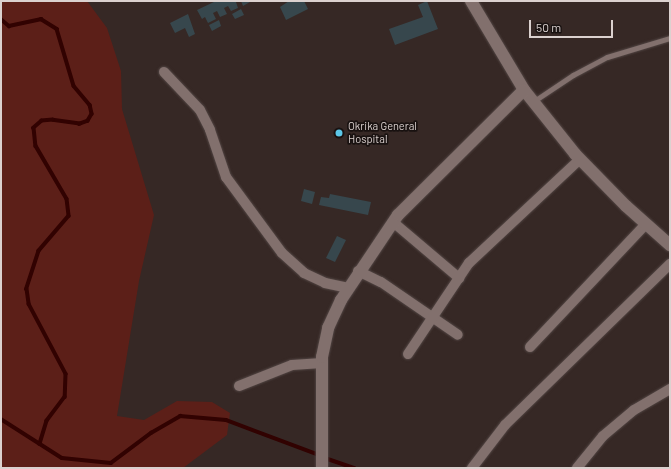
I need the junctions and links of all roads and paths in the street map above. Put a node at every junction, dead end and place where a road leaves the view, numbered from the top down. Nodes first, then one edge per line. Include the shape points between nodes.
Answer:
1 (471, 1) edge
2 (670, 38) edge
3 (164, 72) dead end
4 (524, 90) junction
5 (534, 101) junction
6 (580, 159) junction
7 (393, 222) junction
8 (646, 224) junction
9 (670, 245) edge
10 (670, 264) edge
11 (358, 271) junction
12 (459, 278) junction
13 (348, 288) junction
14 (432, 319) junction
15 (458, 335) dead end
16 (530, 347) dead end
17 (408, 354) dead end
18 (322, 363) junction
19 (239, 386) dead end
20 (670, 389) edge
21 (322, 466) edge
22 (472, 468) edge
23 (577, 468) edge

1 - 4 street
2 - 5 lane via 607,57 572,75
3 - 13 street via 200,110 210,130 226,177 282,252 304,273 325,283
4 - 5 street
4 - 7 street via 439,172
5 - 6 street
6 - 8 street
6 - 12 street via 469,263
7 - 11 street
7 - 12 street
8 - 9 street
8 - 16 street
10 - 22 street via 505,425
11 - 13 street
11 - 14 street via 381,282
12 - 14 street
13 - 18 street via 328,328
14 - 15 street
14 - 17 street
18 - 19 street via 292,365
18 - 21 street
20 - 23 street via 634,410 603,436

